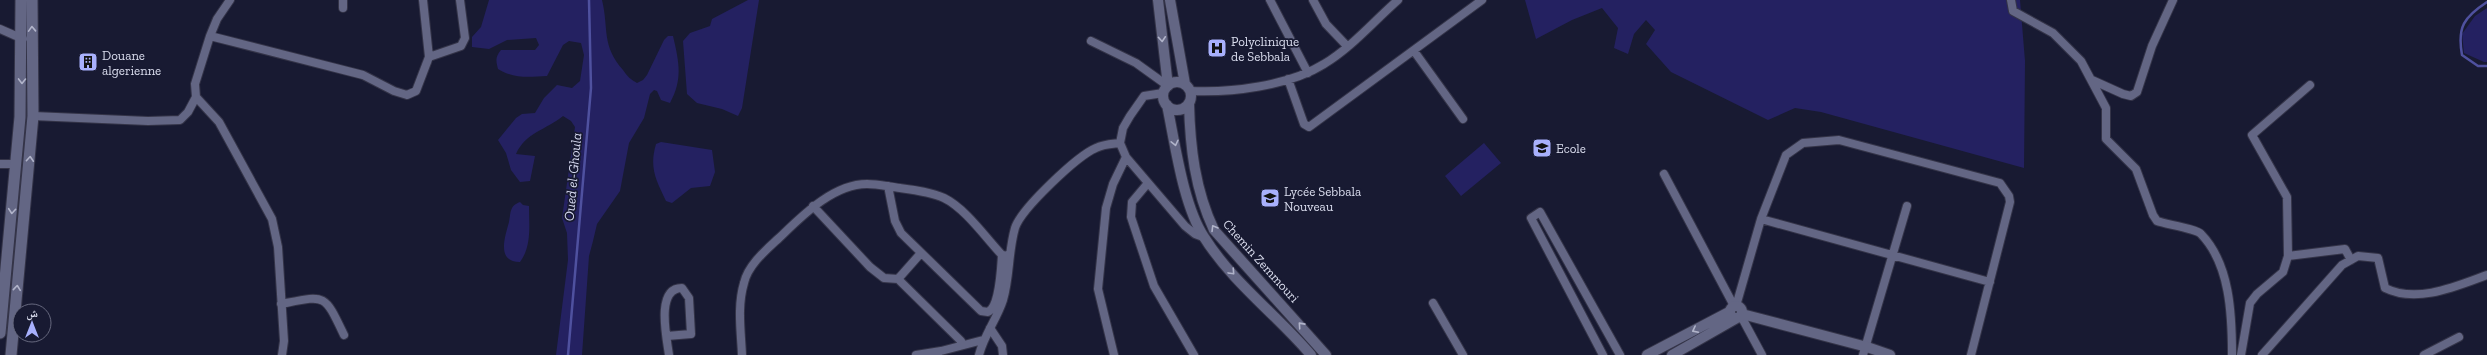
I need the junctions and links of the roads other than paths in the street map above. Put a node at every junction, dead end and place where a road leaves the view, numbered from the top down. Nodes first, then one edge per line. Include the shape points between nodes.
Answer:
1 (22, 0) edge
2 (32, 0) edge
3 (230, 0) edge
4 (423, 0) edge
5 (460, 0) edge
6 (1158, 0) edge
7 (1170, 0) edge
8 (1270, 0) edge
9 (1313, 0) edge
10 (1398, 0) edge
11 (1482, 0) edge
12 (2011, 0) edge
13 (2173, 0) edge
14 (0, 29) edge
15 (210, 36) junction
16 (23, 39) junction
17 (1091, 41) dead end
18 (1348, 46) junction
19 (1414, 51) junction
20 (429, 57) junction
21 (1308, 73) junction
22 (1288, 79) junction
23 (2092, 80) junction
24 (2310, 85) dead end
25 (1187, 88) junction
26 (1166, 89) junction
27 (196, 97) junction
28 (1188, 104) junction
29 (1167, 105) junction
30 (33, 116) junction
31 (1463, 119) dead end
32 (1120, 143) junction
33 (1126, 157) junction
34 (0, 164) edge
35 (15, 164) junction
36 (1664, 174) dead end
37 (1148, 183) junction
38 (888, 186) junction
39 (813, 206) junction
40 (1907, 206) dead end
41 (1761, 219) junction
42 (1203, 237) junction
43 (921, 253) junction
44 (1893, 255) junction
45 (1006, 256) junction
46 (2288, 256) junction
47 (2351, 260) junction
48 (2487, 275) edge
49 (898, 279) junction
50 (1990, 282) junction
51 (1433, 303) dead end
52 (281, 304) junction
53 (1736, 312) junction
54 (990, 328) junction
55 (0, 333) edge
56 (344, 335) dead end
57 (667, 336) junction
58 (2459, 336) dead end
59 (983, 340) junction
60 (961, 341) dead end
61 (1865, 351) edge
62 (11, 355) edge
63 (282, 355) edge
64 (670, 355) edge
65 (742, 355) edge
66 (916, 355) edge
67 (978, 355) edge
68 (1004, 355) edge
69 (1114, 355) edge
70 (1194, 355) edge
71 (1311, 355) edge
72 (1326, 355) edge
73 (1463, 355) edge
74 (1603, 355) edge
75 (1620, 355) edge
76 (1647, 355) edge
77 (1672, 355) edge
78 (1762, 355) edge
79 (1890, 355) edge
80 (1971, 355) edge
81 (2232, 355) edge
82 (2241, 355) edge
83 (2262, 355) edge
84 (2424, 355) edge

1 - 16 main road
30 -> 2 main road
3 - 15 street via 217,19
4 - 20 street
5 - 20 street via 465,38 461,46
6 -> 26 street, Chemin Zemmouri
7 - 25 street, Chemin Zemmouri
8 - 21 street
9 - 18 street via 1326,24
10 - 18 street
11 - 19 street
12 - 23 street via 2013,11 2053,33 2072,50
13 - 23 street via 2152,46 2137,92 2131,96 2122,94
14 - 16 street
15 - 20 street via 363,75 407,95 416,91
15 - 27 street via 195,84
16 -> 35 main road
17 - 26 street via 1140,65
18 - 21 street
19 - 22 street via 1310,127 1304,124
19 - 31 street
21 - 22 street
22 - 25 street via 1214,92
23 - 81 street via 2106,108 2106,139 2136,169 2157,221 2201,233 2216,254 2227,285
24 - 46 street via 2252,136 2287,196
25 - 26 street via 1176,82
25 - 28 street, Chemin Zemmouri
26 - 29 street, Chemin Zemmouri
26 - 32 street via 1141,99 1123,128
27 - 30 street via 180,120
27 - 52 street via 219,122 272,219 278,247
28 - 29 street via 1178,109
72 -> 28 street, Chemin Zemmouri via 1214,230 1198,184 1189,139
29 -> 42 street, Chemin Zemmouri via 1194,218
62 -> 30 main road
32 - 33 street
32 - 45 street via 1096,148 1080,158 1037,197 1016,227
33 - 37 street
33 - 69 street via 1113,184 1106,208 1098,289
34 - 35 street
35 -> 55 main road
36 - 53 street
37 - 42 street via 1185,226
37 - 70 street via 1132,202 1131,217 1154,286
38 - 39 street via 855,186
38 - 43 street via 899,229
38 - 45 street via 925,192 956,205
39 - 49 street via 870,267 884,278
39 - 65 street via 767,249 754,264 744,282 741,298
40 - 44 street
41 - 44 street
41 - 50 street via 1786,155 1807,142 1839,140 2000,183 2010,202
41 - 53 street
42 -> 71 street, Chemin Zemmouri via 1220,259
43 - 45 street via 984,312 991,310 994,305
43 - 49 street
44 - 50 street
44 - 61 street
45 - 54 street via 1008,285
46 - 47 street via 2345,249
46 - 82 street via 2282,272 2256,294 2250,303
47 - 48 street via 2358,256 2378,258 2385,288 2394,292 2426,293 2449,289
47 - 83 street via 2342,265
49 - 60 street
50 - 80 street
51 - 73 street
52 - 56 street via 315,297 323,299 333,311
52 - 63 street via 284,341
53 - 61 street
53 -> 76 street
53 - 77 street
53 - 78 street
54 - 59 street
54 - 68 street via 1002,346
57 - 57 street via 664,309 673,290 682,288 689,298 692,334
57 - 64 street
58 - 84 street
59 - 66 street
59 - 67 street
61 - 79 street
74 - 75 street via 1531,218 1540,212

